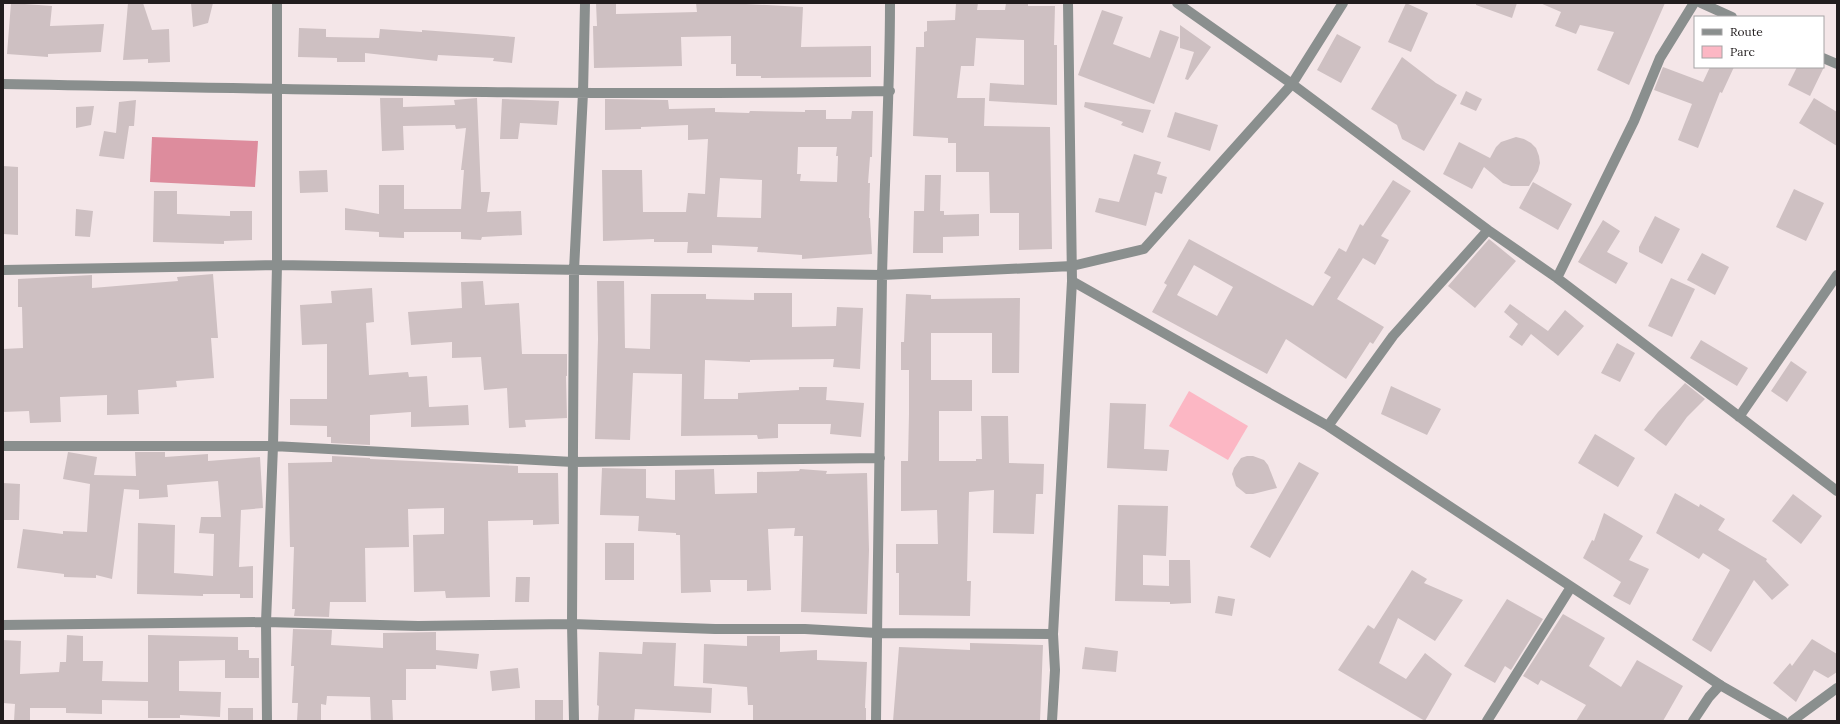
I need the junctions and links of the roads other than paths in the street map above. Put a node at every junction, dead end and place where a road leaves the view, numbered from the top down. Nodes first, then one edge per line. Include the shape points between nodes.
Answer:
1 (277, 3) edge
2 (585, 3) edge
3 (890, 3) edge
4 (1068, 3) edge
5 (1177, 3) edge
6 (1343, 3) edge
7 (1694, 3) edge
8 (1701, 3) edge
9 (1730, 16) edge
10 (1824, 58) edge
11 (1837, 64) edge
12 (3, 84) edge
13 (1292, 84) junction
14 (277, 89) junction
15 (890, 91) junction
16 (583, 94) junction
17 (1488, 230) junction
18 (277, 266) junction
19 (1072, 266) junction
20 (3, 270) edge
21 (574, 270) junction
22 (882, 275) junction
23 (1837, 275) edge
24 (1557, 278) junction
25 (1072, 281) junction
26 (1739, 417) junction
27 (1328, 426) junction
28 (3, 446) edge
29 (273, 446) junction
30 (880, 458) junction
31 (573, 462) junction
32 (1837, 491) edge
33 (1571, 587) junction
34 (266, 622) junction
35 (572, 624) junction
36 (3, 625) edge
37 (877, 633) junction
38 (1053, 634) junction
39 (1720, 685) junction
40 (1837, 688) edge
41 (267, 721) edge
42 (574, 721) edge
43 (876, 721) edge
44 (1052, 721) edge
45 (1487, 721) edge
46 (1694, 721) edge
47 (1783, 721) edge
48 (1792, 721) edge

1 - 14 street
2 - 16 street
3 - 15 street
4 - 19 street
5 - 13 street
6 - 13 street
7 - 24 street via 1660,58 1634,120
8 - 9 street
10 - 11 street
12 - 14 street
13 - 17 street
13 - 19 street via 1144,249
14 - 16 street
14 - 18 street
15 - 16 street
15 - 22 street
16 - 21 street
17 - 24 street
17 - 27 street via 1393,336
18 - 20 street
18 - 21 street
18 - 29 street
19 - 22 street
19 - 25 street
21 - 22 street
21 - 31 street
22 - 30 street
23 - 26 street
24 - 26 street
25 - 27 street
25 - 38 street
26 - 32 street
27 - 33 street
28 - 29 street
29 - 31 street
29 - 34 street
30 - 31 street
30 - 37 street
31 - 35 street
33 - 39 street
33 - 45 street
34 - 35 street via 418,626
34 - 36 street
34 - 41 street
35 - 37 street
35 - 42 street
37 - 38 street
37 - 43 street
38 - 44 street via 1055,670
39 - 46 street
39 - 47 street
40 - 48 street

